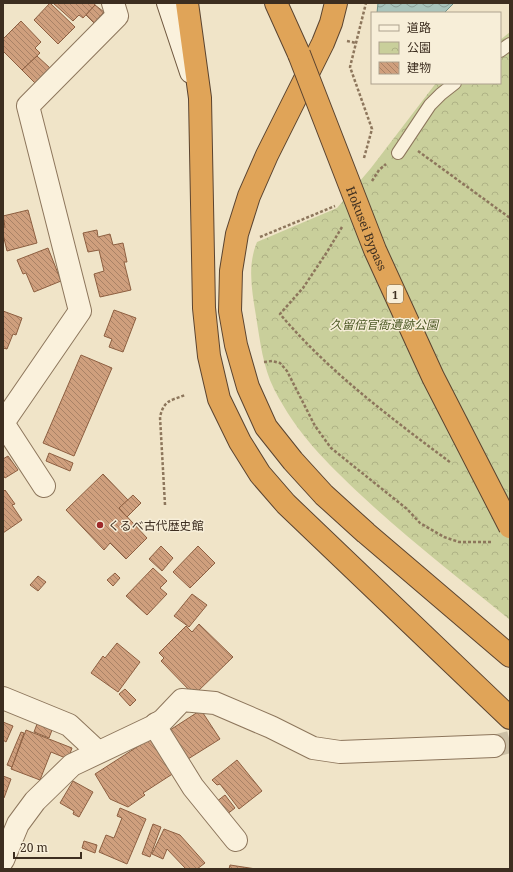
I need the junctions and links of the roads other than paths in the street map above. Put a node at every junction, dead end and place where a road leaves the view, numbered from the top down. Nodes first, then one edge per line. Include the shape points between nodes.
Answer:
1 (113, 3) edge
2 (168, 3) edge
3 (188, 3) edge
4 (276, 3) edge
5 (281, 3) edge
6 (336, 3) edge
7 (510, 44) edge
8 (501, 50) edge
9 (299, 54) junction
10 (454, 84) edge
11 (200, 98) junction
12 (398, 153) dead end
13 (3, 423) edge
14 (44, 486) dead end
15 (504, 533) edge
16 (510, 656) edge
17 (3, 698) edge
18 (510, 718) edge
19 (156, 724) junction
20 (494, 746) tunnel mouth
21 (98, 752) junction
22 (236, 840) dead end
23 (3, 860) edge

1 - 13 street via 118,16 28,106 80,311
2 - 11 street
3 - 11 highway
4 - 9 highway, Hokusei Bypass / 1
5 - 9 highway, Hokusei Bypass / 1
6 - 16 highway via 323,43 249,196 237,234 231,271 230,311 236,345 248,387 266,426 293,461 324,495 366,533
7 - 8 lane
9 - 15 highway, Hokusei Bypass / 1, bridge via 375,250
10 - 12 lane via 430,105
11 - 18 highway via 202,245 209,356 219,399 240,442 260,474 286,504
13 - 14 street
17 - 21 street via 69,725
19 - 20 street via 182,700 214,703 313,748 340,752
19 - 21 street
19 - 22 street via 194,786
21 - 23 street via 72,765 35,801 15,832

